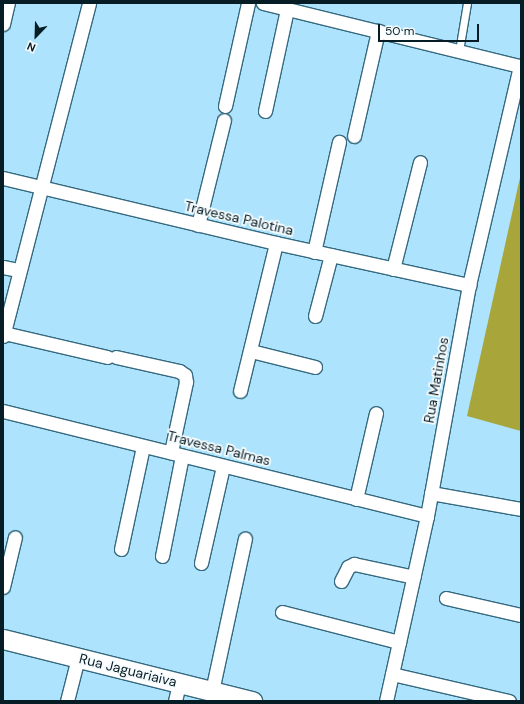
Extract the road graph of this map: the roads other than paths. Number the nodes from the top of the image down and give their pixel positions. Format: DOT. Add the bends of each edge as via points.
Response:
graph roads {
  1 [pos="8,3"];
  2 [pos="89,3"];
  3 [pos="248,3"];
  4 [pos="263,3"];
  5 [pos="467,3"];
  6 [pos="296,8"];
  7 [pos="3,24"];
  8 [pos="378,31"];
  9 [pos="459,51"];
  10 [pos="520,66"];
  11 [pos="225,106"];
  12 [pos="265,111"];
  13 [pos="224,120"];
  14 [pos="354,136"];
  15 [pos="339,142"];
  16 [pos="420,162"];
  17 [pos="3,178"];
  18 [pos="40,187"];
  19 [pos="198,225"];
  20 [pos="276,243"];
  21 [pos="314,252"];
  22 [pos="331,255"];
  23 [pos="3,267"];
  24 [pos="393,269"];
  25 [pos="19,270"];
  26 [pos="469,285"];
  27 [pos="316,316"];
  28 [pos="3,334"];
  29 [pos="251,351"];
  30 [pos="315,367"];
  31 [pos="240,391"];
  32 [pos="3,411"];
  33 [pos="376,413"];
  34 [pos="143,446"];
  35 [pos="177,454"];
  36 [pos="223,466"];
  37 [pos="431,493"];
  38 [pos="356,499"];
  39 [pos="521,509"];
  40 [pos="427,516"];
  41 [pos="15,537"];
  42 [pos="245,539"];
  43 [pos="121,549"];
  44 [pos="162,556"];
  45 [pos="201,563"];
  46 [pos="414,577"];
  47 [pos="340,580"];
  48 [pos="3,587"];
  49 [pos="446,598"];
  50 [pos="282,612"];
  51 [pos="521,616"];
  52 [pos="3,639"];
  53 [pos="399,642"];
  54 [pos="78,658"];
  55 [pos="392,674"];
  56 [pos="212,691"];
  57 [pos="177,692"];
  58 [pos="67,701"];
  59 [pos="252,701"];
  60 [pos="386,701"];
  61 [pos="509,701"];
  1 -- 7 [label="street"];
  2 -- 18 [label="street"];
  3 -- 11 [label="street"];
  4 -- 6 [label="street"];
  5 -- 9 [label="lane"];
  6 -- 8 [label="street"];
  6 -- 12 [label="street"];
  8 -- 9 [label="street"];
  8 -- 14 [label="street"];
  9 -- 10 [label="street"];
  10 -- 26 [label="street, Rua Matinhos"];
  13 -- 19 [label="street"];
  15 -- 21 [label="street"];
  16 -- 24 [label="street"];
  17 -- 18 [label="street, Travessa Palotina"];
  18 -- 19 [label="street, Travessa Palotina"];
  18 -- 25 [label="street"];
  19 -- 20 [label="street, Travessa Palotina"];
  20 -- 21 [label="street, Travessa Palotina"];
  20 -- 29 [label="street"];
  21 -- 22 [label="street, Travessa Palotina"];
  22 -- 24 [label="street, Travessa Palotina"];
  22 -- 27 [label="street"];
  23 -- 25 [label="street"];
  24 -- 26 [label="street, Travessa Palotina"];
  25 -- 28 [label="street"];
  26 -- 37 [label="street, Rua Matinhos"];
  28 -- 35 [label="street" via="179,371 185,375"];
  29 -- 30 [label="street"];
  29 -- 31 [label="street"];
  32 -- 34 [label="street, Travessa Palmas"];
  33 -- 38 [label="street"];
  34 -- 35 [label="street, Travessa Palmas"];
  34 -- 43 [label="street"];
  35 -- 36 [label="street, Travessa Palmas"];
  35 -- 44 [label="street"];
  36 -- 38 [label="street, Travessa Palmas"];
  36 -- 45 [label="street"];
  37 -- 39 [label="street"];
  37 -- 40 [label="street, Rua Matinhos"];
  38 -- 40 [label="street, Travessa Palmas"];
  40 -- 46 [label="street, Rua Matinhos"];
  41 -- 48 [label="street"];
  42 -- 56 [label="street"];
  46 -- 47 [label="street" via="354,564 348,566"];
  46 -- 53 [label="street, Rua Matinhos"];
  49 -- 51 [label="street"];
  50 -- 53 [label="street"];
  52 -- 54 [label="street, Rua Jaguariaiva"];
  53 -- 55 [label="street, Rua Matinhos"];
  54 -- 57 [label="street, Rua Jaguariaiva"];
  54 -- 58 [label="street"];
  55 -- 60 [label="street, Rua Matinhos"];
  55 -- 61 [label="street"];
  56 -- 57 [label="street, Rua Jaguariaiva"];
  56 -- 59 [label="street, Rua Jaguariaiva"];
}
